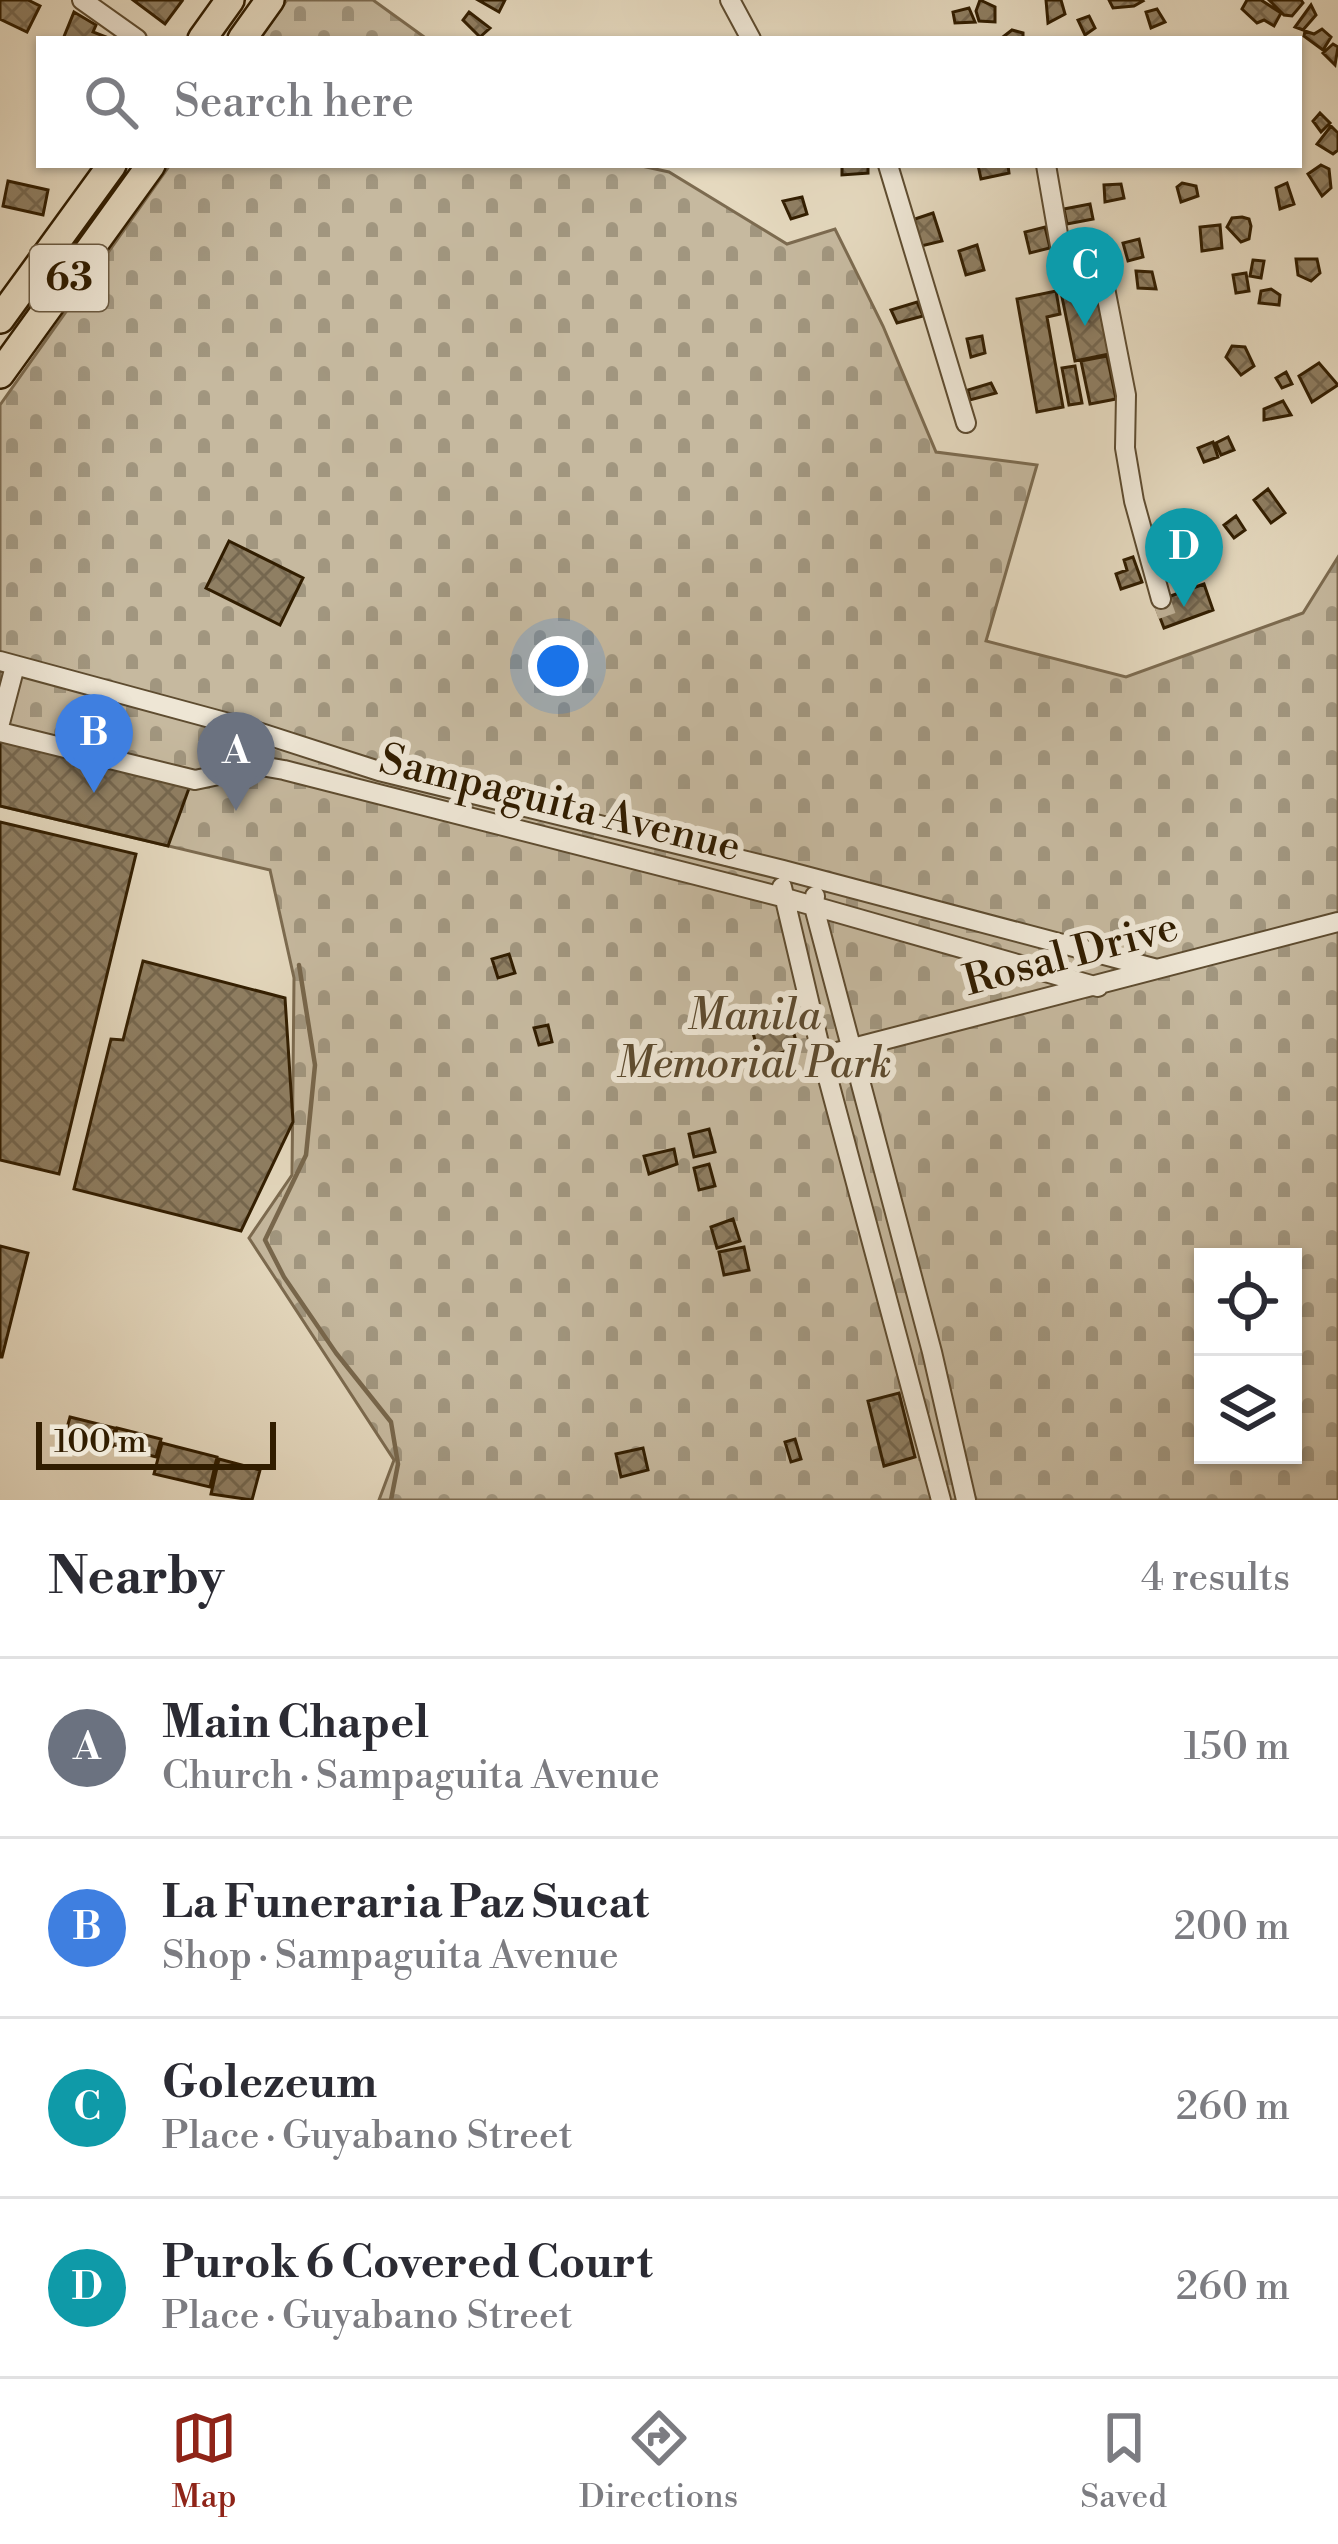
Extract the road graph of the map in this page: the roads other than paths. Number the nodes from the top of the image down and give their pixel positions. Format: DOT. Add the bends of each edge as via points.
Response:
graph roads {
  1 [pos="82,0"];
  2 [pos="230,0"];
  3 [pos="270,0"];
  4 [pos="730,0"];
  5 [pos="132,36"];
  6 [pos="204,36"];
  7 [pos="244,36"];
  8 [pos="749,36"];
  9 [pos="110,168"];
  10 [pos="149,168"];
  11 [pos="888,168"];
  12 [pos="1047,168"];
  13 [pos="0,319"];
  14 [pos="0,374"];
  15 [pos="966,423"];
  16 [pos="1161,599"];
  17 [pos="8,664"];
  18 [pos="0,727"];
  19 [pos="419,782"];
  20 [pos="413,804"];
  21 [pos="783,870"];
  22 [pos="817,880"];
  23 [pos="782,897"];
  24 [pos="814,907"];
  25 [pos="1338,922"];
  26 [pos="1156,969"];
  27 [pos="1098,988"];
  28 [pos="851,1050"];
  29 [pos="822,1056"];
  30 [pos="941,1500"];
  31 [pos="967,1500"];
  1 -- 5 [label="street"];
  2 -- 6 [label="main road"];
  3 -- 7 [label="main road"];
  4 -- 8 [label="street"];
  9 -- 13 [label="main road, 63"];
  10 -- 14 [label="main road, 63"];
  11 -- 15 [label="street"];
  12 -- 16 [label="street" via="1067,286 1098,281 1105,288 1126,394 1134,501"];
  17 -- 18 [label="street"];
  17 -- 19 [label="street, Sampaguita Avenue"];
  18 -- 20 [label="street, Sampaguita Avenue" via="195,780 261,766"];
  19 -- 20 [label="street"];
  19 -- 21 [label="street, Sampaguita Avenue"];
  20 -- 23 [label="street, Sampaguita Avenue"];
  21 -- 22 [label="street, Sampaguita Avenue"];
  21 -- 23 [label="street"];
  22 -- 24 [label="street"];
  22 -- 26 [label="street, Sampaguita Avenue"];
  23 -- 24 [label="street, Sampaguita Avenue"];
  23 -- 29 [label="street"];
  24 -- 27 [label="street, Sampaguita Avenue"];
  24 -- 28 [label="street"];
  25 -- 26 [label="street, Rosal Drive"];
  26 -- 27 [label="street, Rosal Drive"];
  27 -- 28 [label="street, Rosal Drive"];
  28 -- 29 [label="street, Rosal Drive"];
  28 -- 31 [label="street"];
  29 -- 30 [label="street"];
}
